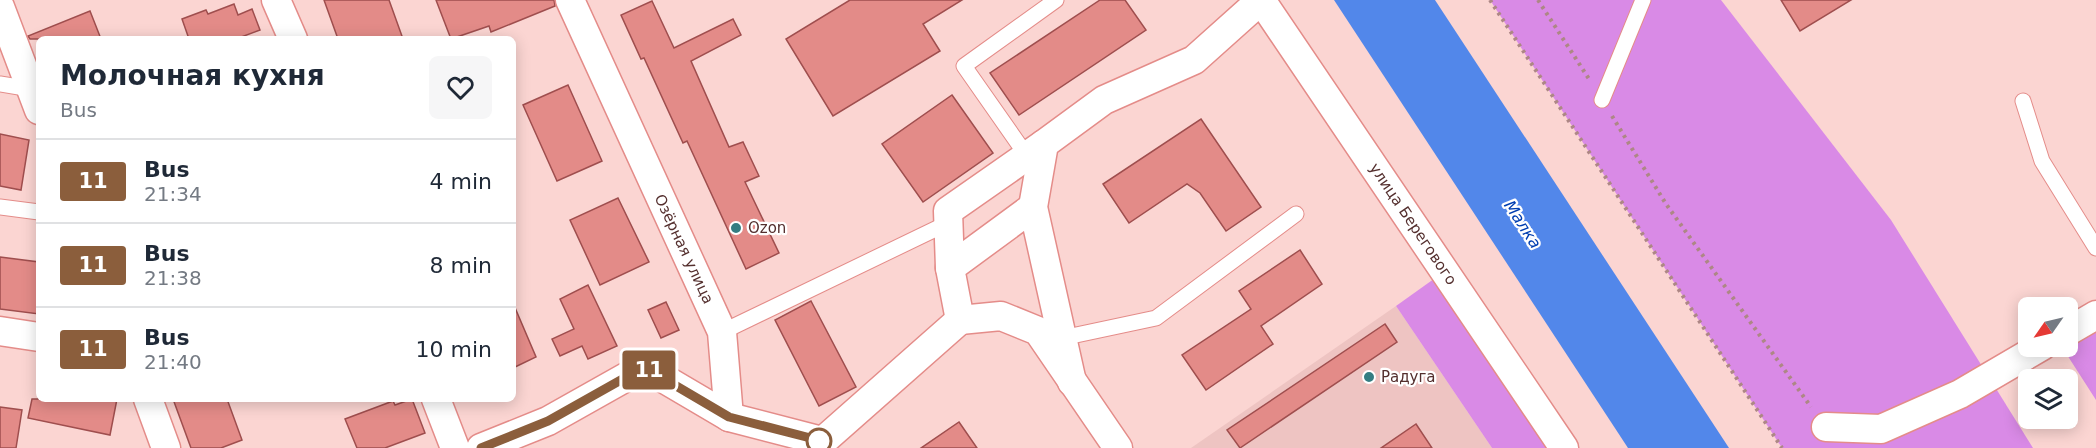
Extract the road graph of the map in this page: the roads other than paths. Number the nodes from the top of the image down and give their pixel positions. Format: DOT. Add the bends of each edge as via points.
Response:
graph roads {
  1 [pos="276,0"];
  2 [pos="570,0"];
  3 [pos="1056,0"];
  4 [pos="1261,0"];
  5 [pos="1643,0"];
  6 [pos="0,7"];
  7 [pos="292,36"];
  8 [pos="0,84"];
  9 [pos="35,100"];
  10 [pos="1602,100"];
  11 [pos="2023,101"];
  12 [pos="1035,150"];
  13 [pos="0,207"];
  14 [pos="1033,207"];
  15 [pos="36,212"];
  16 [pos="1296,214"];
  17 [pos="948,223"];
  18 [pos="2096,248"];
  19 [pos="950,268"];
  20 [pos="2096,315"];
  21 [pos="960,320"];
  22 [pos="2078,326"];
  23 [pos="0,331"];
  24 [pos="722,332"];
  25 [pos="1050,334"];
  26 [pos="36,337"];
  27 [pos="2023,357"];
  28 [pos="149,402"];
  29 [pos="437,402"];
  30 [pos="729,417"];
  31 [pos="1826,428"];
  32 [pos="819,445"];
  33 [pos="166,448"];
  34 [pos="455,448"];
  35 [pos="481,448"];
  36 [pos="1118,448"];
  37 [pos="1564,448"];
  1 -- 7 [label="street"];
  2 -- 24 [label="street, Озёрная улица"];
  3 -- 12 [label="lane" via="964,66"];
  4 -- 12 [label="street" via="1194,60 1104,100"];
  4 -- 37 [label="street, улица Берегового"];
  5 -- 10 [label="lane"];
  6 -- 9 [label="street"];
  8 -- 9 [label="lane"];
  11 -- 18 [label="lane" via="2042,161"];
  12 -- 14 [label="street"];
  12 -- 17 [label="street" via="948,212"];
  13 -- 15 [label="lane"];
  14 -- 19 [label="street"];
  14 -- 25 [label="street"];
  16 -- 25 [label="lane" via="1156,318"];
  17 -- 19 [label="street"];
  17 -- 24 [label="lane"];
  19 -- 21 [label="street"];
  20 -- 22 [label="street"];
  21 -- 25 [label="street" via="1001,316"];
  21 -- 32 [label="street"];
  23 -- 26 [label="street"];
  24 -- 30 [label="street, Озёрная улица"];
  25 -- 36 [label="street" via="1072,382"];
  27 -- 31 [label="street" via="1960,394 1881,429"];
  28 -- 33 [label="street"];
  29 -- 34 [label="street"];
  30 -- 32 [label="street"];
  30 -- 35 [label="street" via="644,367 548,421"];
}
